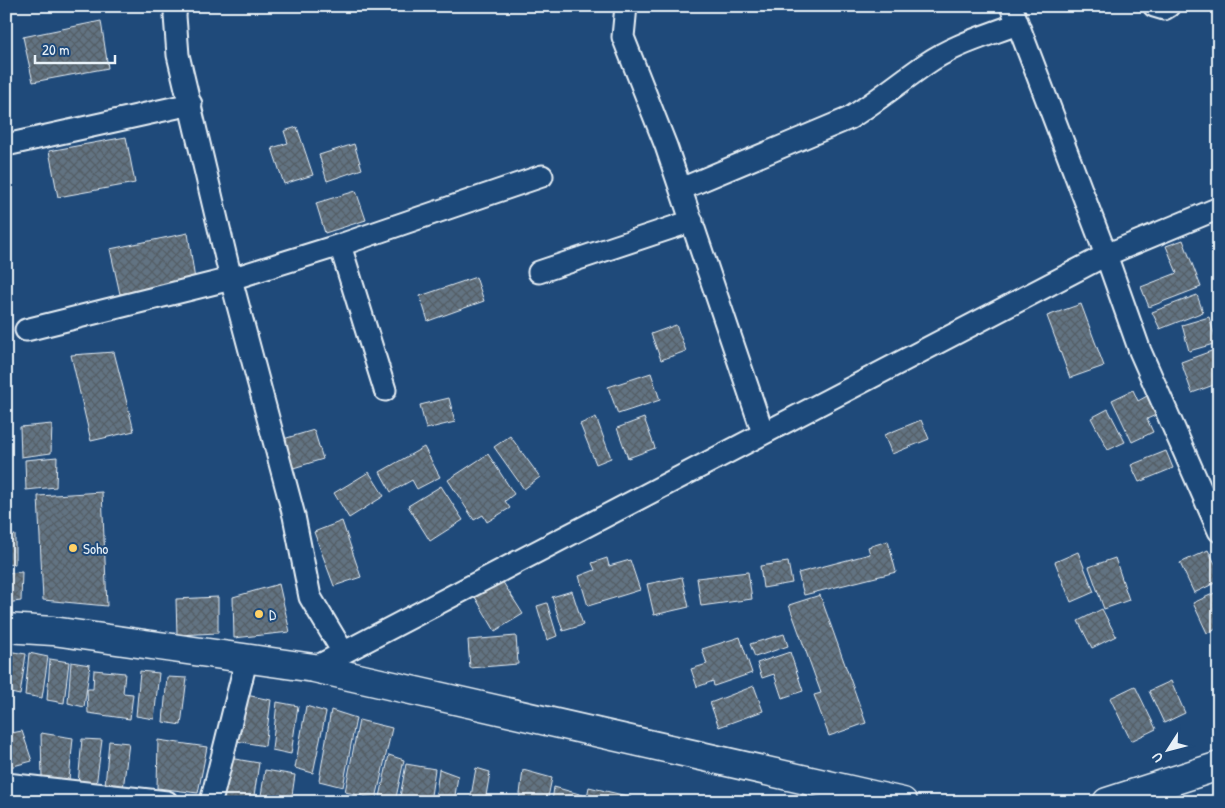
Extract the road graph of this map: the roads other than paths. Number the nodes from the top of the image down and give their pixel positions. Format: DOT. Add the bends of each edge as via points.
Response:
graph roads {
  1 [pos="176,6"];
  2 [pos="626,6"];
  3 [pos="1154,6"];
  4 [pos="1169,6"];
  5 [pos="1014,15"];
  6 [pos="191,104"];
  7 [pos="6,144"];
  8 [pos="542,176"];
  9 [pos="681,189"];
  10 [pos="1219,208"];
  11 [pos="692,221"];
  12 [pos="340,245"];
  13 [pos="1106,255"];
  14 [pos="539,272"];
  15 [pos="231,280"];
  16 [pos="26,330"];
  17 [pos="385,390"];
  18 [pos="763,433"];
  19 [pos="1219,531"];
  20 [pos="6,628"];
  21 [pos="343,652"];
  22 [pos="247,657"];
  23 [pos="314,668"];
  24 [pos="1219,766"];
  25 [pos="6,784"];
  26 [pos="898,801"];
  27 [pos="167,802"];
  28 [pos="211,802"];
  29 [pos="1106,802"];
  1 -- 6 [label="street" via="178,55"];
  2 -- 9 [label="street" via="623,37"];
  3 -- 4 [label="street" via="1164,9"];
  5 -- 9 [label="street" via="926,64 850,118"];
  5 -- 13 [label="street"];
  6 -- 7 [label="street"];
  6 -- 15 [label="street"];
  8 -- 12 [label="street"];
  9 -- 11 [label="street"];
  10 -- 13 [label="street"];
  11 -- 14 [label="street"];
  11 -- 18 [label="street"];
  12 -- 15 [label="street"];
  12 -- 17 [label="street"];
  13 -- 18 [label="street"];
  13 -- 19 [label="street" via="1140,351"];
  15 -- 16 [label="street"];
  15 -- 21 [label="street" via="294,516 310,597"];
  18 -- 21 [label="street"];
  20 -- 22 [label="street" via="54,631"];
  21 -- 23 [label="street"];
  22 -- 23 [label="street"];
  22 -- 28 [label="street"];
  23 -- 26 [label="street"];
  24 -- 29 [label="street"];
  25 -- 27 [label="street"];
}
